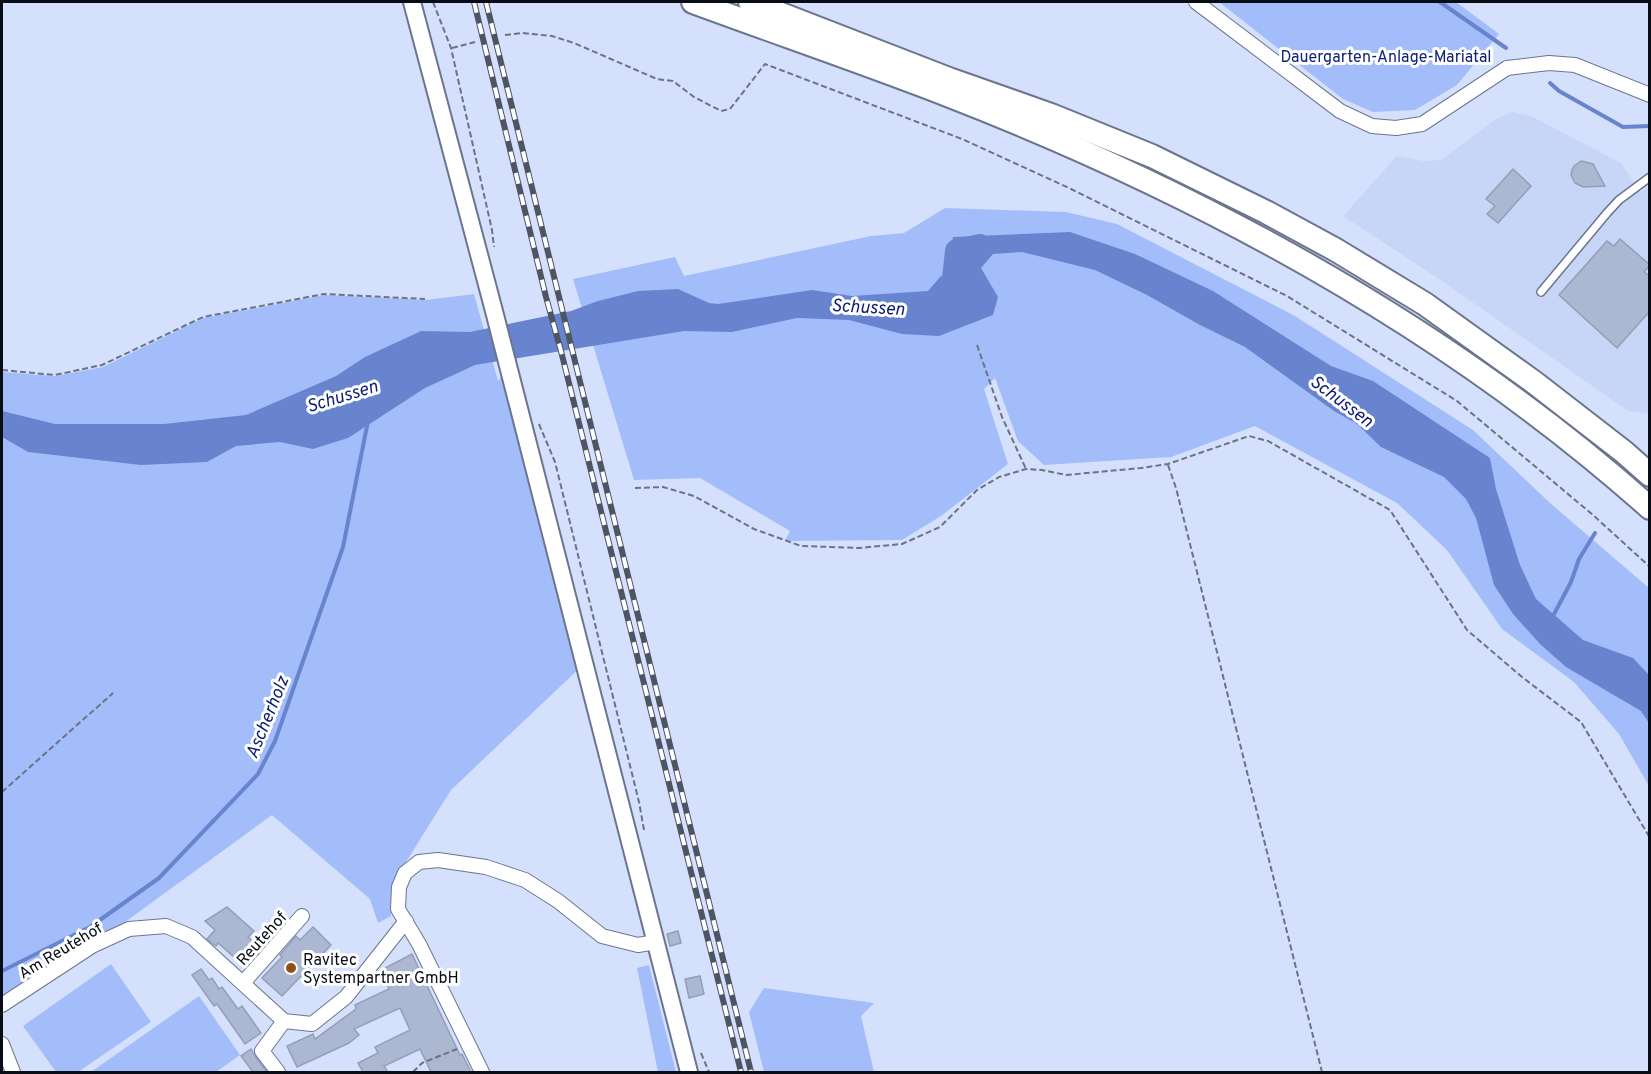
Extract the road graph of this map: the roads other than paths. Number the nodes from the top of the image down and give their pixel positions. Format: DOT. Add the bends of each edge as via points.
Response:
graph roads {
  1 [pos="411,2"];
  2 [pos="693,2"];
  3 [pos="750,2"];
  4 [pos="1196,2"];
  5 [pos="1650,95"];
  6 [pos="1650,177"];
  7 [pos="1542,292"];
  8 [pos="1650,475"];
  9 [pos="1650,508"];
  10 [pos="303,916"];
  11 [pos="406,921"];
  12 [pos="656,942"];
  13 [pos="243,983"];
  14 [pos="2,1005"];
  15 [pos="284,1021"];
  16 [pos="2,1044"];
  17 [pos="13,1072"];
  18 [pos="278,1072"];
  19 [pos="482,1072"];
  20 [pos="689,1072"];
  1 -- 12 [label="street"];
  2 -- 9 [label="highway" via="956,98 1239,226 1412,327 1514,398"];
  3 -- 8 [label="highway" via="1052,115 1152,156 1266,212 1425,304 1535,383"];
  4 -- 5 [label="street" via="1340,111 1372,126 1422,124 1507,68 1549,63 1575,66"];
  6 -- 7 [label="lane" via="1619,200"];
  10 -- 13 [label="street, Reutehof"];
  11 -- 12 [label="street" via="398,909 399,887 405,873 420,862 438,860 486,867 525,880 602,936 638,945"];
  11 -- 15 [label="street" via="346,997 312,1024"];
  11 -- 19 [label="street"];
  12 -- 20 [label="street"];
  13 -- 14 [label="street, Am Reutehof" via="192,937 165,926 129,929 92,946"];
  13 -- 15 [label="street, Am Reutehof"];
  15 -- 18 [label="street" via="262,1051"];
  16 -- 17 [label="street"];
}
